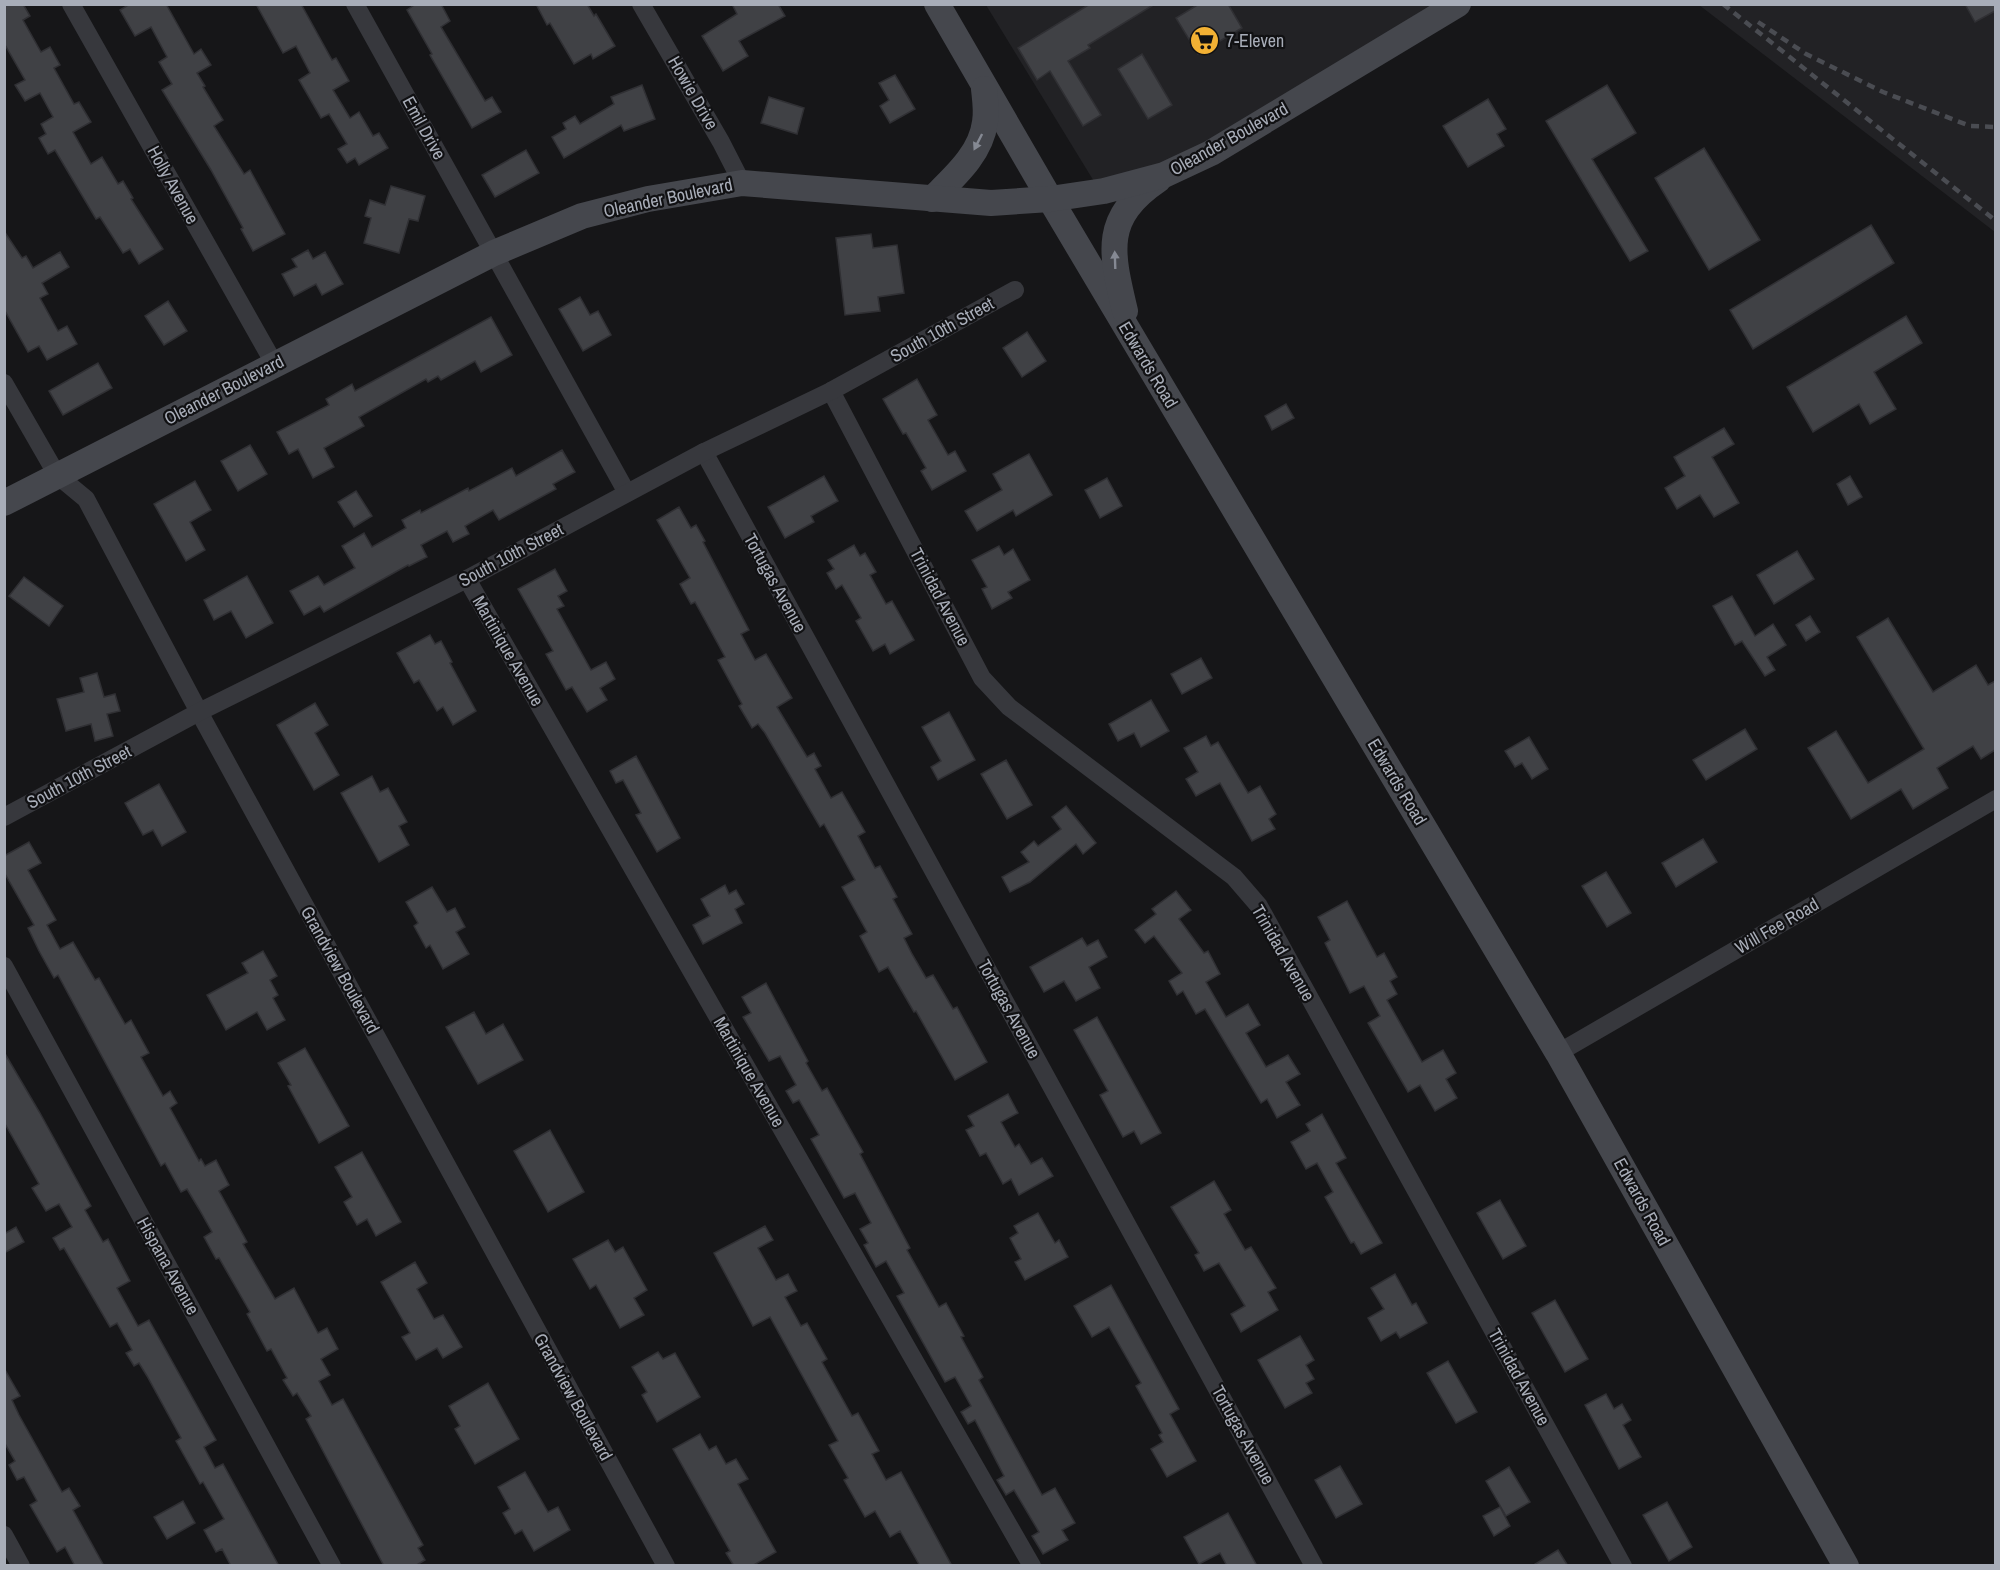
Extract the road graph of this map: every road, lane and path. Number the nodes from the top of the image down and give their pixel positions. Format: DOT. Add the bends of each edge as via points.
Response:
graph roads {
  1 [pos="71,4"];
  2 [pos="355,4"];
  3 [pos="938,4"];
  4 [pos="1458,4"];
  5 [pos="643,5"];
  6 [pos="984,85"];
  7 [pos="1164,175"];
  8 [pos="742,183"];
  9 [pos="932,199"];
  10 [pos="1050,199"];
  11 [pos="494,252"];
  12 [pos="1015,290"];
  13 [pos="1132,337"];
  14 [pos="275,364"];
  15 [pos="4,383"];
  16 [pos="831,391"];
  17 [pos="704,452"];
  18 [pos="57,475"];
  19 [pos="627,493"];
  20 [pos="4,504"];
  21 [pos="467,579"];
  22 [pos="199,712"];
  23 [pos="1995,799"];
  24 [pos="4,817"];
  25 [pos="4,966"];
  26 [pos="1558,1053"];
  27 [pos="4,1535"];
  28 [pos="21,1566"];
  29 [pos="332,1566"];
  30 [pos="666,1566"];
  31 [pos="1032,1566"];
  32 [pos="1314,1566"];
  33 [pos="1623,1566"];
  34 [pos="1846,1566"];
  1 -- 14 [label="street, Holly Avenue"];
  2 -- 11 [label="street, Emil Drive"];
  3 -- 6 [label="main road, Edwards Road"];
  4 -- 7 [label="main road, Oleander Boulevard" via="1211,153"];
  5 -- 8 [label="street, Howie Drive"];
  6 -- 9 [label="main road, one-way" via="983,135 956,175"];
  6 -- 10 [label="main road, Edwards Road"];
  7 -- 10 [label="main road, Oleander Boulevard" via="1104,191"];
  13 -- 7 [label="main road, one-way" via="1114,265 1115,231 1126,208"];
  8 -- 9 [label="main road, Oleander Boulevard"];
  8 -- 11 [label="main road, Oleander Boulevard" via="648,199 582,216"];
  9 -- 10 [label="main road, Oleander Boulevard" via="991,203"];
  10 -- 13 [label="main road, Edwards Road"];
  11 -- 14 [label="main road, Oleander Boulevard"];
  11 -- 19 [label="street"];
  12 -- 16 [label="street, South 10th Street"];
  13 -- 26 [label="main road, Edwards Road"];
  14 -- 18 [label="main road, Oleander Boulevard"];
  15 -- 18 [label="street, Grandview Boulevard"];
  16 -- 17 [label="street, South 10th Street"];
  16 -- 33 [label="street, Trinidad Avenue" via="982,678 1009,707 1234,877 1259,906"];
  17 -- 19 [label="street, South 10th Street"];
  17 -- 32 [label="street, Tortugas Avenue"];
  18 -- 20 [label="main road, Oleander Boulevard"];
  18 -- 22 [label="street, Grandview Boulevard" via="86,500"];
  19 -- 21 [label="street, South 10th Street"];
  21 -- 22 [label="street, South 10th Street"];
  21 -- 31 [label="street, Martinique Avenue"];
  22 -- 24 [label="street, South 10th Street"];
  22 -- 30 [label="street, Grandview Boulevard"];
  23 -- 26 [label="street, Will Fee Road"];
  25 -- 29 [label="street, Hispana Avenue"];
  26 -- 34 [label="main road, Edwards Road"];
  27 -- 28 [label="street"];
}
